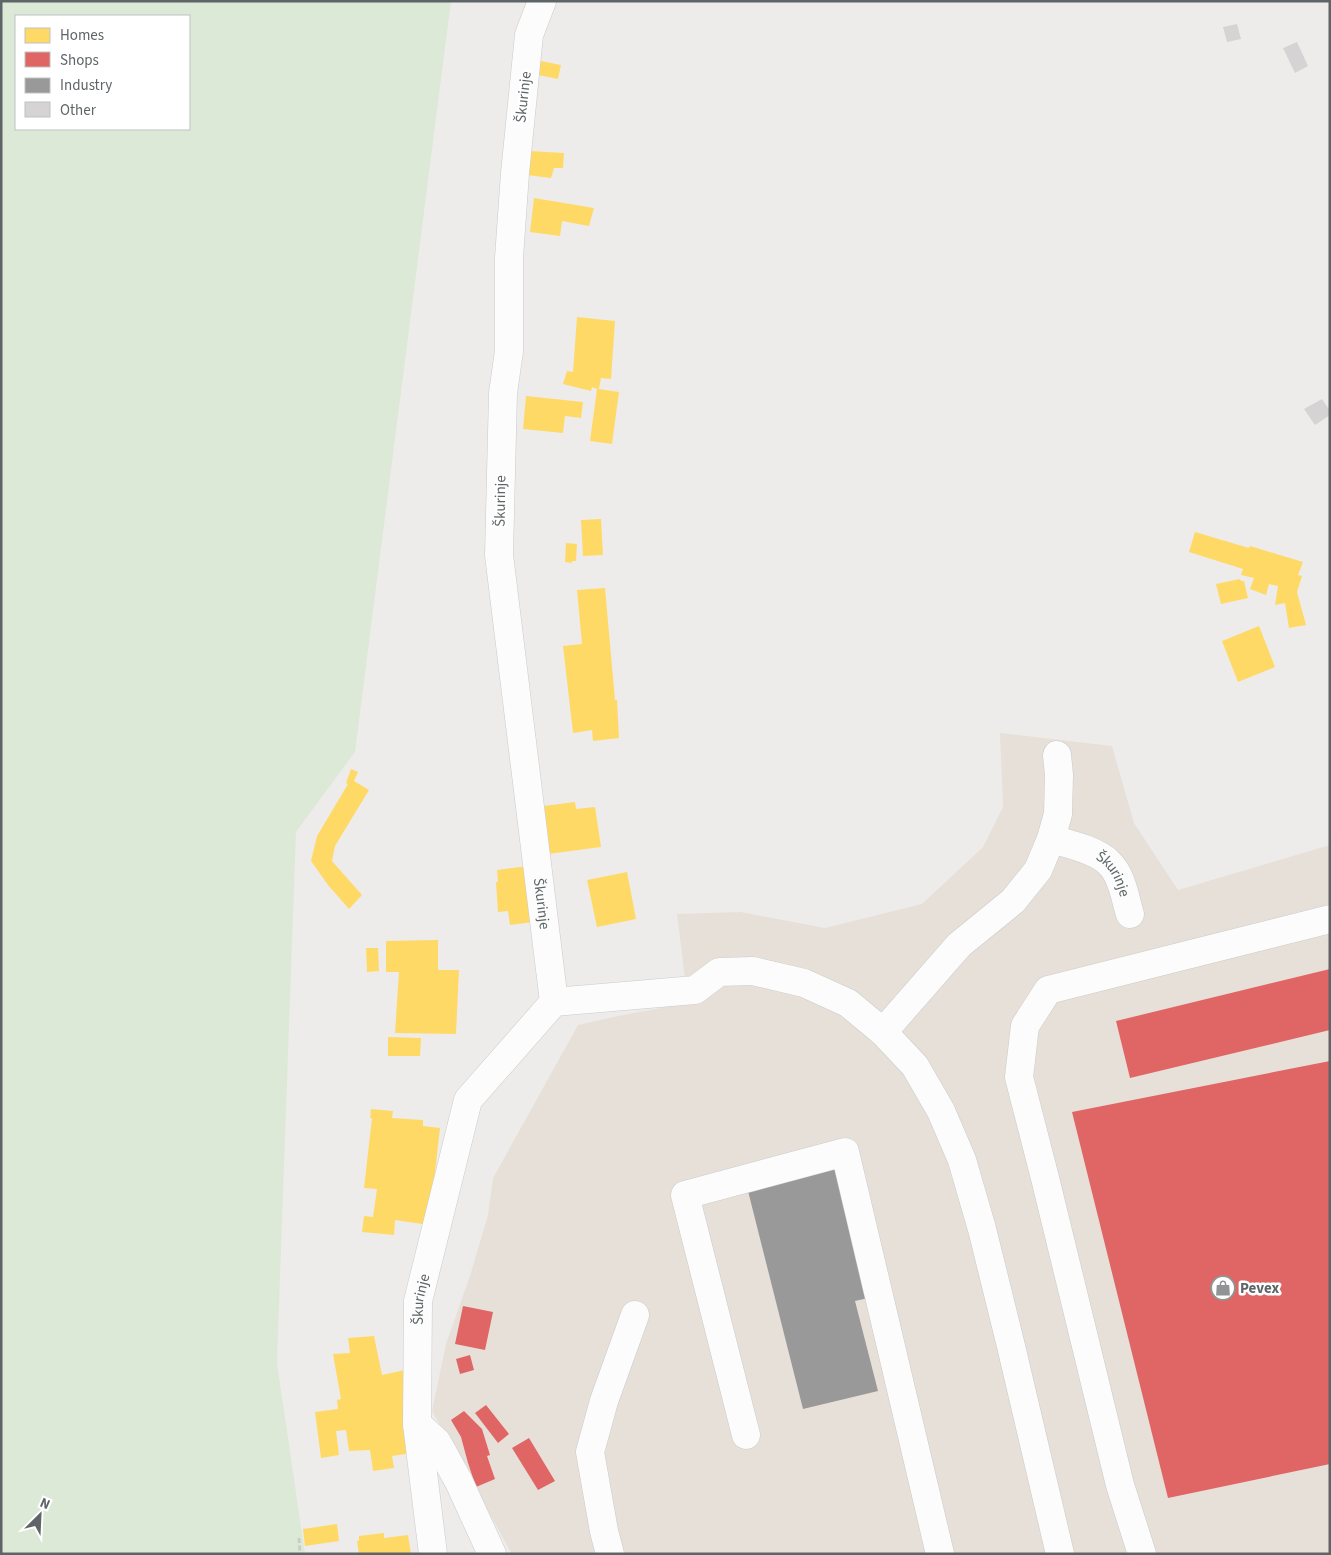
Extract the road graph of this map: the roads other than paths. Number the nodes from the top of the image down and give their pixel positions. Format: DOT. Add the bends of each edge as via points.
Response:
graph roads {
  1 [pos="542,1"];
  2 [pos="1057,755"];
  3 [pos="1051,839"];
  4 [pos="1130,914"];
  5 [pos="1330,919"];
  6 [pos="554,1002"];
  7 [pos="883,1032"];
  8 [pos="635,1315"];
  9 [pos="417,1424"];
  10 [pos="746,1435"];
  11 [pos="433,1554"];
  12 [pos="492,1554"];
  13 [pos="610,1554"];
  14 [pos="940,1554"];
  15 [pos="1060,1554"];
  16 [pos="1142,1554"];
  1 -- 6 [label="street, Škurinje" via="529,35 515,172 509,258 509,351 503,393 499,555"];
  2 -- 3 [label="street" via="1058,814"];
  3 -- 4 [label="street, Škurinje" via="1094,853 1109,863 1119,878"];
  3 -- 7 [label="street" via="1038,870 1013,901 959,945"];
  5 -- 16 [label="street" via="1048,990 1025,1026 1019,1077 1120,1484"];
  6 -- 7 [label="street" via="694,990 718,972 753,971 804,983 848,1003"];
  6 -- 9 [label="street, Škurinje" via="468,1100 418,1301"];
  7 -- 15 [label="street" via="915,1066 941,1111 962,1160 982,1229"];
  8 -- 13 [label="street" via="604,1401 590,1452"];
  9 -- 11 [label="street, Škurinje"];
  9 -- 12 [label="street" via="437,1442"];
  10 -- 14 [label="street" via="685,1195 845,1152"];
}
